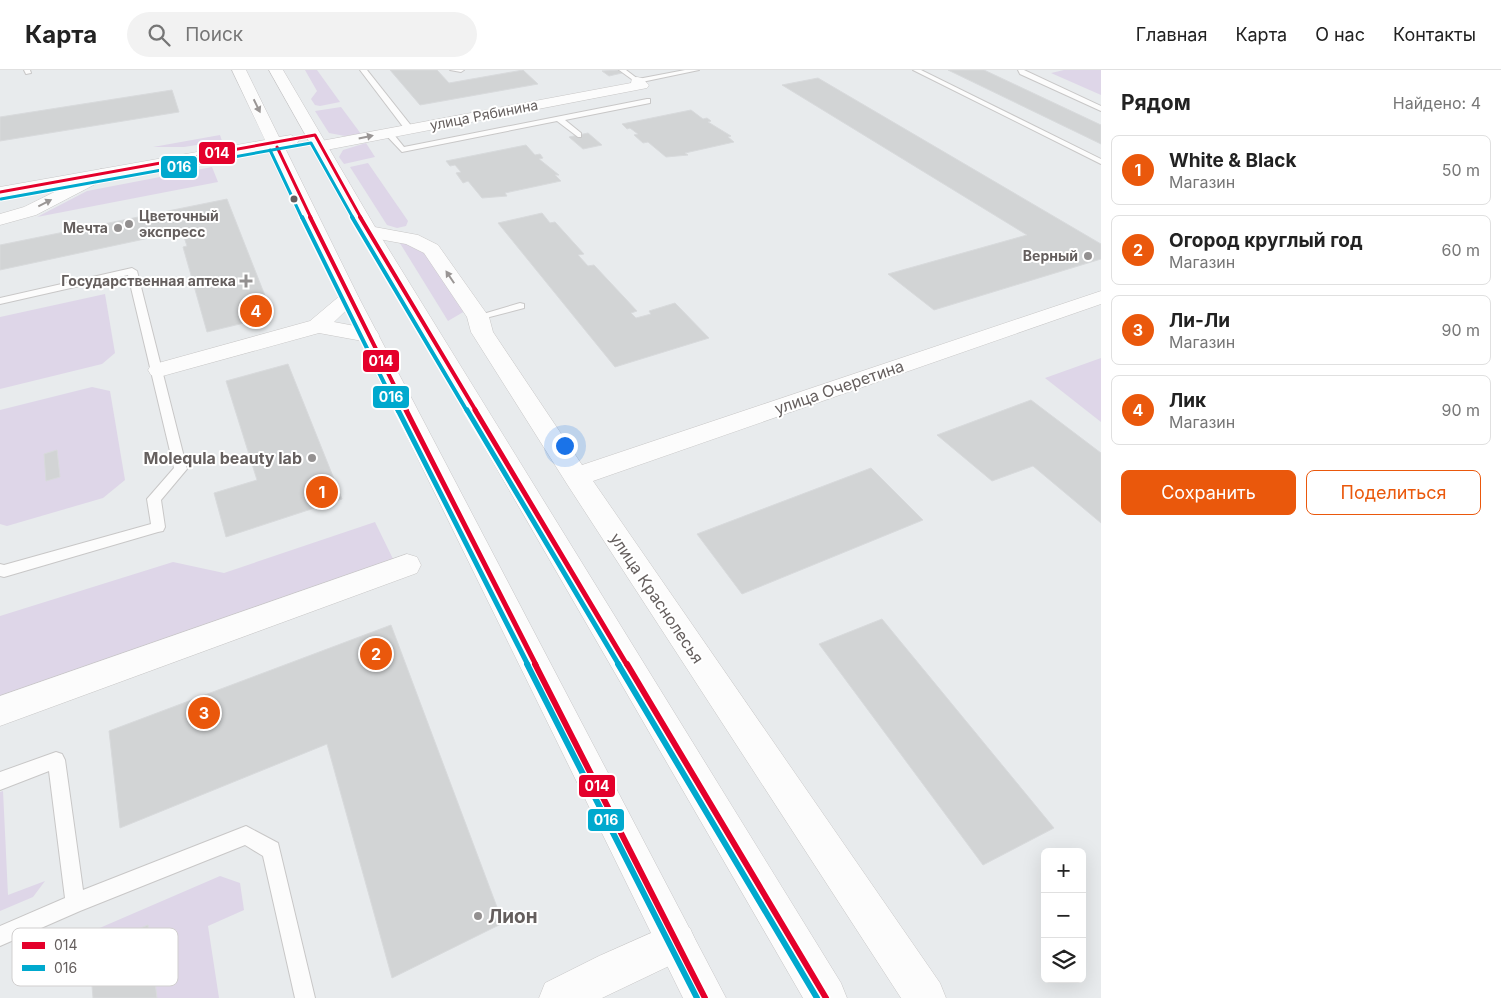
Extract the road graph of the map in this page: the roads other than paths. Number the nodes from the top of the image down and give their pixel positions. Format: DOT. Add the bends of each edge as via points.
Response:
graph roads {
  1 [pos="239,70"];
  2 [pos="276,70"];
  3 [pos="363,70"];
  4 [pos="453,70"];
  5 [pos="461,70"];
  6 [pos="622,70"];
  7 [pos="696,70"];
  8 [pos="916,70"];
  9 [pos="1021,70"];
  10 [pos="638,82"];
  11 [pos="647,101"];
  12 [pos="1101,109"];
  13 [pos="559,119"];
  14 [pos="410,130"];
  15 [pos="388,133"];
  16 [pos="578,135"];
  17 [pos="318,141"];
  18 [pos="274,143"];
  19 [pos="1101,162"];
  20 [pos="101,174"];
  21 [pos="0,192"];
  22 [pos="0,220"];
  23 [pos="369,232"];
  24 [pos="1101,297"];
  25 [pos="349,298"];
  26 [pos="0,301"];
  27 [pos="520,306"];
  28 [pos="478,317"];
  29 [pos="318,326"];
  30 [pos="368,335"];
  31 [pos="158,370"];
  32 [pos="576,477"];
  33 [pos="408,565"];
  34 [pos="0,570"];
  35 [pos="0,711"];
  36 [pos="0,781"];
  37 [pos="75,903"];
  38 [pos="18,928"];
  39 [pos="12,931"];
  40 [pos="0,936"];
  41 [pos="676,942"];
  42 [pos="305,998"];
  43 [pos="560,998"];
  44 [pos="705,998"];
  45 [pos="826,998"];
  46 [pos="925,998"];
  1 -- 18 [label="street, one-way"];
  2 -- 17 [label="street"];
  3 -- 14 [label="lane"];
  4 -- 5 [label="lane"];
  6 -- 10 [label="lane"];
  7 -- 10 [label="lane"];
  8 -- 19 [label="lane"];
  9 -- 12 [label="lane"];
  10 -- 14 [label="street, улица Рябинина" via="642,85"];
  11 -- 13 [label="lane"];
  13 -- 15 [label="lane" via="402,150"];
  13 -- 16 [label="lane"];
  14 -- 15 [label="street, улица Рябинина"];
  17 -- 15 [label="street, улица Рябинина, one-way"];
  17 -- 18 [label="street, улица Рябинина"];
  17 -- 23 [label="street"];
  18 -- 20 [label="street, улица Рябинина"];
  18 -- 25 [label="street"];
  20 -- 21 [label="street, улица Рябинина"];
  22 -- 20 [label="street, улица Рябинина, one-way" via="30,211"];
  28 -- 23 [label="street, улица Краснолесья, one-way" via="431,249 411,239"];
  23 -- 45 [label="street"];
  24 -- 32 [label="street, улица Очеретина"];
  25 -- 29 [label="street"];
  25 -- 30 [label="street"];
  26 -- 31 [label="lane" via="132,271"];
  27 -- 28 [label="lane"];
  28 -- 32 [label="street, улица Краснолесья" via="482,332"];
  29 -- 30 [label="street"];
  29 -- 31 [label="street"];
  30 -- 41 [label="street"];
  31 -- 34 [label="lane" via="181,469 154,499 158,527"];
  32 -- 46 [label="street, улица Краснолесья"];
  33 -- 35 [label="street"];
  36 -- 37 [label="lane" via="56,760"];
  37 -- 38 [label="lane"];
  37 -- 42 [label="lane" via="246,835 271,850"];
  39 -- 40 [label="lane"];
  41 -- 43 [label="street"];
  41 -- 44 [label="street"];
}
